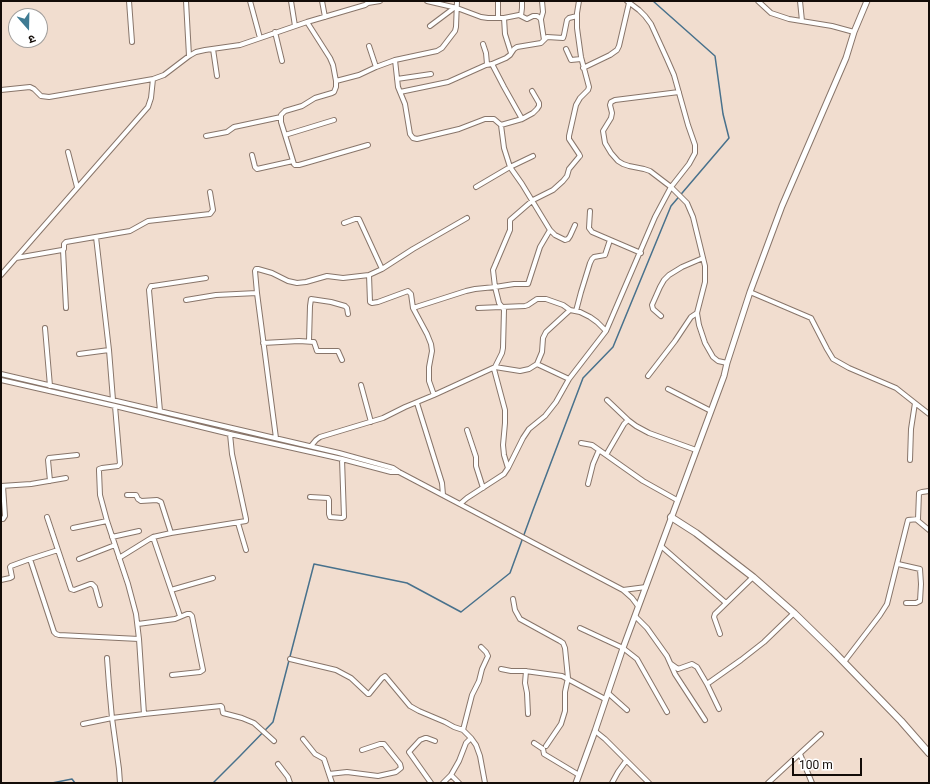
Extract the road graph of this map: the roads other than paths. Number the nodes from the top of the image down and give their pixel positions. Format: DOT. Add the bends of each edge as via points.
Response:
graph roads {
  1 [pos="128,1"];
  2 [pos="186,1"];
  3 [pos="250,1"];
  4 [pos="291,1"];
  5 [pos="322,1"];
  6 [pos="380,1"];
  7 [pos="427,1"];
  8 [pos="457,1"];
  9 [pos="498,1"];
  10 [pos="522,1"];
  11 [pos="542,1"];
  12 [pos="579,1"];
  13 [pos="758,1"];
  14 [pos="800,1"];
  15 [pos="867,1"];
  16 [pos="368,2"];
  17 [pos="628,2"];
  18 [pos="763,3"];
  19 [pos="456,8"];
  20 [pos="325,16"];
  21 [pos="521,16"];
  22 [pos="577,16"];
  23 [pos="498,18"];
  24 [pos="504,18"];
  25 [pos="541,19"];
  26 [pos="802,21"];
  27 [pos="307,22"];
  28 [pos="295,26"];
  29 [pos="430,26"];
  30 [pos="275,32"];
  31 [pos="854,32"];
  32 [pos="260,38"];
  33 [pos="544,40"];
  34 [pos="132,42"];
  35 [pos="484,44"];
  36 [pos="369,46"];
  37 [pos="213,49"];
  38 [pos="566,49"];
  39 [pos="511,53"];
  40 [pos="189,56"];
  41 [pos="581,59"];
  42 [pos="395,60"];
  43 [pos="282,61"];
  44 [pos="489,64"];
  45 [pos="376,67"];
  46 [pos="583,68"];
  47 [pos="431,74"];
  48 [pos="217,76"];
  49 [pos="153,79"];
  50 [pos="397,79"];
  51 [pos="336,82"];
  52 [pos="1,90"];
  53 [pos="532,91"];
  54 [pos="400,92"];
  55 [pos="679,92"];
  56 [pos="281,117"];
  57 [pos="522,119"];
  58 [pos="334,120"];
  59 [pos="501,125"];
  60 [pos="285,135"];
  61 [pos="206,136"];
  62 [pos="368,146"];
  63 [pos="68,152"];
  64 [pos="252,155"];
  65 [pos="533,156"];
  66 [pos="293,161"];
  67 [pos="510,167"];
  68 [pos="77,187"];
  69 [pos="476,187"];
  70 [pos="672,188"];
  71 [pos="210,192"];
  72 [pos="533,200"];
  73 [pos="590,211"];
  74 [pos="467,218"];
  75 [pos="344,223"];
  76 [pos="575,225"];
  77 [pos="550,230"];
  78 [pos="96,238"];
  79 [pos="610,240"];
  80 [pos="63,250"];
  81 [pos="641,253"];
  82 [pos="16,258"];
  83 [pos="703,258"];
  84 [pos="382,269"];
  85 [pos="1,275"];
  86 [pos="369,276"];
  87 [pos="206,278"];
  88 [pos="495,287"];
  89 [pos="750,292"];
  90 [pos="257,293"];
  91 [pos="186,300"];
  92 [pos="502,307"];
  93 [pos="66,308"];
  94 [pos="413,308"];
  95 [pos="478,308"];
  96 [pos="570,310"];
  97 [pos="576,311"];
  98 [pos="348,314"];
  99 [pos="697,314"];
  100 [pos="661,316"];
  101 [pos="45,328"];
  102 [pos="606,331"];
  103 [pos="309,341"];
  104 [pos="263,343"];
  105 [pos="109,350"];
  106 [pos="79,354"];
  107 [pos="342,360"];
  108 [pos="727,363"];
  109 [pos="538,364"];
  110 [pos="495,367"];
  111 [pos="1,374"];
  112 [pos="648,376"];
  113 [pos="569,379"];
  114 [pos="1,380"];
  115 [pos="361,385"];
  116 [pos="50,386"];
  117 [pos="668,389"];
  118 [pos="434,395"];
  119 [pos="113,400"];
  120 [pos="607,400"];
  121 [pos="417,403"];
  122 [pos="915,403"];
  123 [pos="115,406"];
  124 [pos="160,411"];
  125 [pos="711,411"];
  126 [pos="929,414"];
  127 [pos="628,420"];
  128 [pos="371,422"];
  129 [pos="467,430"];
  130 [pos="230,434"];
  131 [pos="276,438"];
  132 [pos="581,444"];
  133 [pos="312,446"];
  134 [pos="599,450"];
  135 [pos="696,450"];
  136 [pos="77,454"];
  137 [pos="606,455"];
  138 [pos="342,459"];
  139 [pos="910,460"];
  140 [pos="508,468"];
  141 [pos="399,472"];
  142 [pos="66,478"];
  143 [pos="50,481"];
  144 [pos="588,484"];
  145 [pos="2,486"];
  146 [pos="483,488"];
  147 [pos="929,491"];
  148 [pos="128,495"];
  149 [pos="443,495"];
  150 [pos="310,497"];
  151 [pos="678,500"];
  152 [pos="460,504"];
  153 [pos="47,517"];
  154 [pos="671,517"];
  155 [pos="1,519"];
  156 [pos="917,520"];
  157 [pos="107,521"];
  158 [pos="238,523"];
  159 [pos="73,528"];
  160 [pos="929,530"];
  161 [pos="139,531"];
  162 [pos="171,533"];
  163 [pos="112,537"];
  164 [pos="153,537"];
  165 [pos="115,546"];
  166 [pos="661,546"];
  167 [pos="58,550"];
  168 [pos="246,550"];
  169 [pos="120,558"];
  170 [pos="30,559"];
  171 [pos="79,559"];
  172 [pos="898,564"];
  173 [pos="753,577"];
  174 [pos="213,578"];
  175 [pos="1,580"];
  176 [pos="646,587"];
  177 [pos="171,590"];
  178 [pos="623,590"];
  179 [pos="512,599"];
  180 [pos="726,603"];
  181 [pos="906,603"];
  182 [pos="100,605"];
  183 [pos="638,606"];
  184 [pos="794,613"];
  185 [pos="180,616"];
  186 [pos="635,616"];
  187 [pos="138,624"];
  188 [pos="580,628"];
  189 [pos="720,634"];
  190 [pos="139,639"];
  191 [pos="481,647"];
  192 [pos="623,648"];
  193 [pos="107,658"];
  194 [pos="290,659"];
  195 [pos="844,662"];
  196 [pos="671,664"];
  197 [pos="501,669"];
  198 [pos="526,671"];
  199 [pos="172,675"];
  200 [pos="568,678"];
  201 [pos="706,684"];
  202 [pos="608,693"];
  203 [pos="605,699"];
  204 [pos="719,709"];
  205 [pos="627,710"];
  206 [pos="667,712"];
  207 [pos="144,714"];
  208 [pos="528,714"];
  209 [pos="112,718"];
  210 [pos="705,720"];
  211 [pos="83,724"];
  212 [pos="463,730"];
  213 [pos="595,731"];
  214 [pos="821,734"];
  215 [pos="471,738"];
  216 [pos="303,739"];
  217 [pos="274,741"];
  218 [pos="435,741"];
  219 [pos="534,743"];
  220 [pos="546,746"];
  221 [pos="362,750"];
  222 [pos="929,753"];
  223 [pos="800,754"];
  224 [pos="626,761"];
  225 [pos="278,764"];
  226 [pos="329,774"];
  227 [pos="451,775"];
  228 [pos="579,775"];
  229 [pos="120,783"];
  230 [pos="290,783"];
  231 [pos="332,783"];
  232 [pos="431,783"];
  233 [pos="442,783"];
  234 [pos="459,783"];
  235 [pos="485,783"];
  236 [pos="576,783"];
  237 [pos="612,783"];
  238 [pos="649,783"];
  239 [pos="768,783"];
  240 [pos="812,783"];
  1 -- 34 [label="street"];
  2 -- 40 [label="street"];
  3 -- 32 [label="street"];
  4 -- 28 [label="street"];
  5 -- 20 [label="street"];
  6 -- 16 [label="street"];
  7 -- 19 [label="street"];
  8 -- 19 [label="street"];
  9 -- 23 [label="street"];
  10 -- 21 [label="street"];
  11 -- 25 [label="street"];
  12 -- 22 [label="street"];
  13 -- 18 [label="street"];
  14 -- 26 [label="street"];
  15 -- 31 [label="street"];
  16 -- 20 [label="street"];
  17 -- 46 [label="street" via="617,50"];
  17 -- 55 [label="street" via="651,24"];
  18 -- 26 [label="street" via="771,13"];
  19 -- 23 [label="street" via="484,18"];
  19 -- 29 [label="street"];
  19 -- 42 [label="street" via="455,31 442,48"];
  20 -- 27 [label="street"];
  21 -- 24 [label="street"];
  21 -- 25 [label="street" via="529,19 537,16"];
  22 -- 33 [label="street" via="566,20 563,38 547,37"];
  22 -- 41 [label="street"];
  23 -- 24 [label="street"];
  24 -- 39 [label="street" via="505,34"];
  25 -- 33 [label="street"];
  26 -- 31 [label="street"];
  27 -- 28 [label="street"];
  27 -- 51 [label="street" via="330,58"];
  28 -- 30 [label="street"];
  30 -- 32 [label="street"];
  30 -- 43 [label="street"];
  31 -- 89 [label="street" via="846,58 782,206"];
  32 -- 37 [label="street" via="240,45"];
  33 -- 39 [label="street" via="541,43 517,47"];
  35 -- 44 [label="street"];
  36 -- 45 [label="street"];
  37 -- 40 [label="street"];
  37 -- 48 [label="street"];
  38 -- 41 [label="street" via="571,60"];
  39 -- 44 [label="street" via="506,58"];
  40 -- 49 [label="street" via="164,75"];
  41 -- 46 [label="street"];
  42 -- 45 [label="street"];
  42 -- 50 [label="street"];
  44 -- 54 [label="street" via="448,82"];
  44 -- 57 [label="street"];
  45 -- 51 [label="street"];
  46 -- 72 [label="street" via="589,87 576,105 569,136 580,157 569,168 563,182"];
  47 -- 50 [label="street"];
  49 -- 52 [label="street" via="49,97 41,96 34,89 27,87"];
  49 -- 68 [label="street" via="148,107"];
  50 -- 54 [label="street"];
  51 -- 56 [label="street" via="336,89 332,93 285,111"];
  53 -- 57 [label="street" via="540,106"];
  54 -- 59 [label="street" via="405,104 411,137 414,139 459,129 488,119 494,119"];
  55 -- 70 [label="street" via="695,152"];
  55 -- 70 [label="street" via="612,101 612,118 603,132 606,147 618,161 650,171"];
  56 -- 60 [label="street"];
  56 -- 61 [label="street"];
  57 -- 59 [label="street"];
  58 -- 60 [label="street"];
  59 -- 67 [label="street"];
  60 -- 66 [label="street"];
  62 -- 66 [label="street" via="299,166"];
  63 -- 68 [label="street"];
  64 -- 66 [label="street" via="257,169"];
  65 -- 67 [label="street"];
  67 -- 69 [label="street"];
  67 -- 72 [label="street"];
  68 -- 82 [label="street"];
  70 -- 81 [label="street" via="655,217"];
  70 -- 83 [label="street" via="687,203"];
  71 -- 78 [label="street" via="213,210 210,214 148,221 130,231"];
  72 -- 77 [label="street"];
  72 -- 88 [label="street" via="510,220 510,230 493,270"];
  73 -- 79 [label="street" via="590,230"];
  74 -- 84 [label="street"];
  75 -- 84 [label="street" via="359,220"];
  76 -- 77 [label="street" via="565,240 555,236"];
  77 -- 88 [label="street" via="540,247 529,283"];
  78 -- 80 [label="street" via="66,242"];
  78 -- 105 [label="street"];
  79 -- 81 [label="street"];
  79 -- 97 [label="street" via="605,255 594,257 590,263"];
  80 -- 82 [label="street"];
  80 -- 93 [label="street"];
  81 -- 102 [label="street"];
  82 -- 85 [label="street"];
  83 -- 99 [label="street" via="705,282"];
  83 -- 100 [label="street" via="682,267 664,280 652,305"];
  84 -- 86 [label="street"];
  86 -- 90 [label="street" via="327,276 297,282 258,269 255,271"];
  86 -- 94 [label="street" via="370,302 378,302 408,291 411,294"];
  87 -- 124 [label="street" via="151,286 149,290"];
  88 -- 92 [label="street"];
  88 -- 94 [label="street" via="466,291"];
  89 -- 108 [label="street"];
  89 -- 122 [label="street" via="811,318 833,359 896,388"];
  90 -- 91 [label="street" via="216,295"];
  90 -- 104 [label="street"];
  92 -- 95 [label="street"];
  92 -- 96 [label="street" via="524,306 543,299"];
  92 -- 110 [label="street" via="502,348"];
  94 -- 118 [label="street" via="431,344 429,381"];
  96 -- 97 [label="street"];
  96 -- 109 [label="street" via="546,332"];
  97 -- 102 [label="street" via="590,317"];
  98 -- 103 [label="street" via="345,306 311,299"];
  99 -- 108 [label="street" via="708,349 718,361"];
  99 -- 112 [label="street" via="691,318"];
  101 -- 116 [label="street"];
  102 -- 113 [label="street"];
  103 -- 104 [label="street"];
  103 -- 107 [label="street" via="315,342 317,351 338,351"];
  104 -- 131 [label="street"];
  105 -- 106 [label="street"];
  105 -- 119 [label="street"];
  108 -- 125 [label="street"];
  109 -- 110 [label="street" via="520,371"];
  109 -- 113 [label="street"];
  110 -- 118 [label="street"];
  110 -- 140 [label="street" via="505,416 502,445"];
  111 -- 116 [label="street"];
  113 -- 140 [label="street" via="545,416 526,433"];
  114 -- 123 [label="street"];
  115 -- 128 [label="street"];
  116 -- 119 [label="street"];
  117 -- 125 [label="street"];
  118 -- 121 [label="street"];
  119 -- 124 [label="street"];
  120 -- 127 [label="street"];
  121 -- 128 [label="street"];
  121 -- 149 [label="street" via="442,483"];
  122 -- 126 [label="street"];
  122 -- 139 [label="street"];
  123 -- 130 [label="street"];
  123 -- 157 [label="street" via="120,464 100,468 99,471 100,494"];
  124 -- 131 [label="street"];
  125 -- 135 [label="street"];
  127 -- 135 [label="street" via="649,433"];
  127 -- 137 [label="street"];
  128 -- 133 [label="street" via="320,437"];
  129 -- 146 [label="street"];
  130 -- 138 [label="street"];
  130 -- 158 [label="street" via="246,519"];
  131 -- 133 [label="street"];
  132 -- 134 [label="street" via="592,445"];
  133 -- 141 [label="street" via="384,465"];
  134 -- 137 [label="street"];
  134 -- 144 [label="street"];
  135 -- 151 [label="street"];
  136 -- 143 [label="street" via="49,458"];
  137 -- 151 [label="street" via="643,481"];
  138 -- 141 [label="street"];
  138 -- 150 [label="street" via="344,517 330,517 328,498"];
  140 -- 146 [label="street" via="502,476"];
  141 -- 149 [label="street"];
  142 -- 143 [label="street"];
  143 -- 145 [label="street"];
  145 -- 155 [label="street" via="4,516"];
  146 -- 152 [label="street"];
  147 -- 156 [label="street" via="919,493"];
  148 -- 162 [label="street" via="135,495 141,501 161,502"];
  149 -- 152 [label="street"];
  151 -- 154 [label="street"];
  152 -- 178 [label="street"];
  153 -- 167 [label="street"];
  154 -- 166 [label="street"];
  154 -- 173 [label="main road" via="696,532"];
  156 -- 160 [label="street"];
  156 -- 172 [label="street" via="908,520"];
  157 -- 159 [label="street"];
  157 -- 163 [label="street"];
  158 -- 162 [label="street"];
  158 -- 168 [label="street"];
  161 -- 163 [label="street"];
  162 -- 164 [label="street"];
  163 -- 165 [label="street"];
  164 -- 169 [label="street"];
  164 -- 177 [label="street"];
  165 -- 169 [label="street"];
  165 -- 171 [label="street"];
  166 -- 176 [label="street"];
  166 -- 180 [label="street"];
  167 -- 170 [label="street"];
  167 -- 182 [label="street" via="71,589 92,584"];
  169 -- 187 [label="street"];
  170 -- 175 [label="street" via="12,565 12,577"];
  170 -- 190 [label="street" via="56,634"];
  172 -- 181 [label="street" via="920,569 920,601"];
  172 -- 195 [label="street" via="887,604"];
  173 -- 180 [label="street"];
  173 -- 184 [label="main road"];
  174 -- 177 [label="street"];
  176 -- 178 [label="street"];
  176 -- 183 [label="street"];
  177 -- 185 [label="street"];
  178 -- 183 [label="street"];
  179 -- 200 [label="street" via="520,619 563,643"];
  180 -- 189 [label="street" via="714,617"];
  183 -- 186 [label="street"];
  184 -- 195 [label="main road"];
  184 -- 201 [label="street" via="764,642"];
  185 -- 187 [label="street"];
  185 -- 199 [label="street" via="192,616 203,670"];
  186 -- 192 [label="street"];
  186 -- 196 [label="street" via="647,628"];
  187 -- 190 [label="street"];
  188 -- 192 [label="street"];
  190 -- 207 [label="street"];
  191 -- 212 [label="street" via="488,656 482,667 480,681 472,695"];
  192 -- 202 [label="street"];
  192 -- 206 [label="street" via="639,662"];
  193 -- 209 [label="street"];
  194 -- 212 [label="street" via="336,670 368,694 385,676 410,706"];
  195 -- 222 [label="main road"];
  196 -- 201 [label="street" via="678,668 694,664"];
  196 -- 210 [label="street"];
  197 -- 198 [label="street"];
  198 -- 200 [label="street"];
  198 -- 208 [label="street"];
  200 -- 203 [label="street"];
  200 -- 220 [label="street" via="563,719"];
  201 -- 204 [label="street"];
  202 -- 203 [label="street"];
  202 -- 205 [label="street"];
  203 -- 213 [label="street"];
  207 -- 209 [label="street"];
  207 -- 217 [label="street" via="221,706 223,713 254,723"];
  209 -- 211 [label="street"];
  209 -- 229 [label="street"];
  212 -- 215 [label="street"];
  213 -- 224 [label="street"];
  213 -- 228 [label="street"];
  214 -- 223 [label="street"];
  215 -- 227 [label="street" via="466,743"];
  215 -- 235 [label="street" via="480,756"];
  216 -- 226 [label="street" via="315,754 324,758"];
  218 -- 232 [label="street" via="424,738 409,752"];
  219 -- 228 [label="street" via="544,754"];
  221 -- 226 [label="street" via="384,744 401,768 396,772 378,776 347,772"];
  223 -- 239 [label="street"];
  223 -- 240 [label="street"];
  224 -- 237 [label="street"];
  224 -- 238 [label="street"];
  225 -- 230 [label="street"];
  226 -- 231 [label="street"];
  227 -- 233 [label="street"];
  227 -- 234 [label="street"];
  228 -- 236 [label="street"];
}
